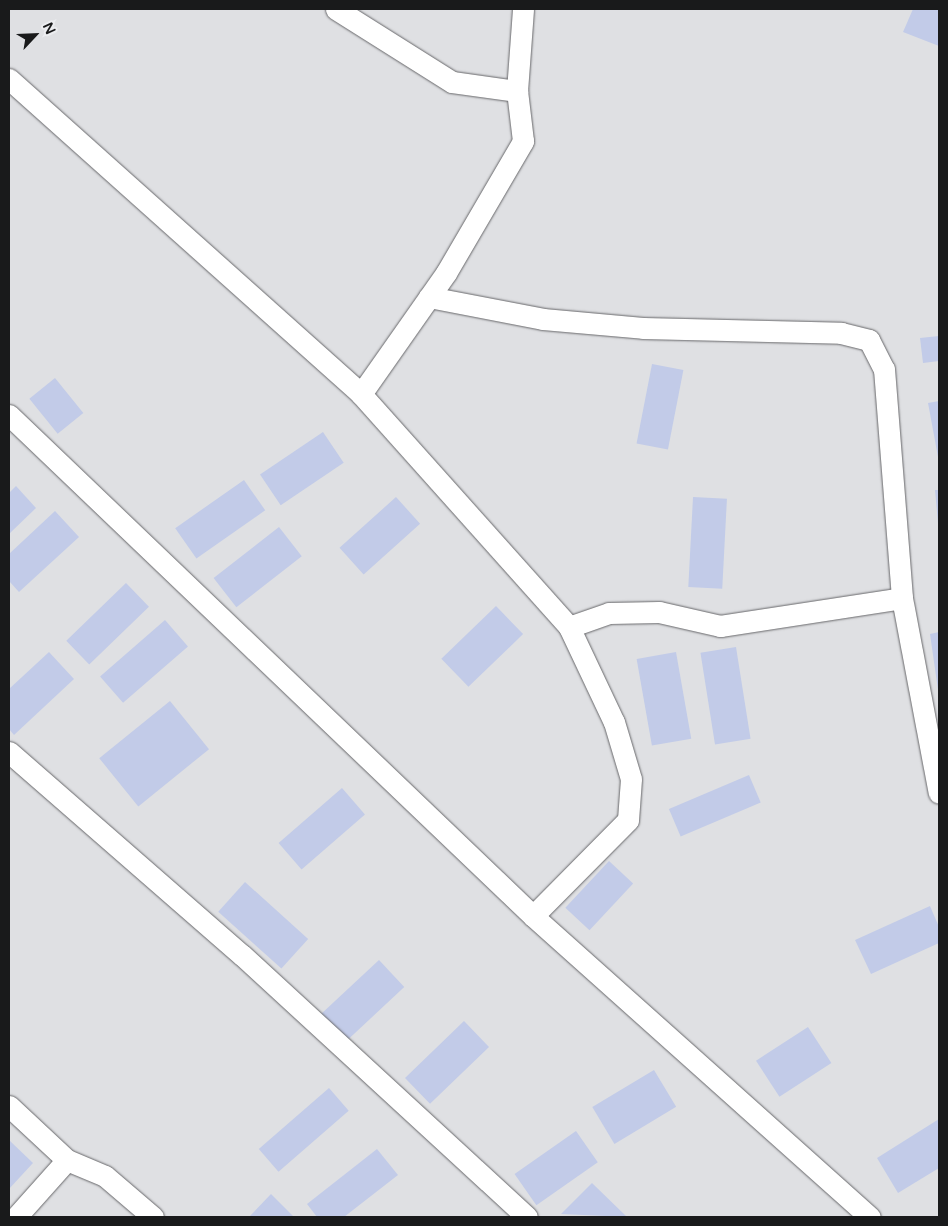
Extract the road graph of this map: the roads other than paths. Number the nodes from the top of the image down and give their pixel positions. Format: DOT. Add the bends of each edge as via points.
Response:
graph roads {
  1 [pos="336,9"];
  2 [pos="523,9"];
  3 [pos="12,87"];
  4 [pos="517,91"];
  5 [pos="429,297"];
  6 [pos="361,394"];
  7 [pos="9,415"];
  8 [pos="902,598"];
  9 [pos="570,627"];
  10 [pos="9,752"];
  11 [pos="939,793"];
  12 [pos="533,916"];
  13 [pos="9,1106"];
  14 [pos="67,1160"];
  15 [pos="16,1217"];
  16 [pos="153,1217"];
  17 [pos="527,1217"];
  18 [pos="870,1217"];
  1 -- 4 [label="street" via="452,82"];
  2 -- 4 [label="street"];
  3 -- 6 [label="street"];
  4 -- 5 [label="street" via="523,141 497,192"];
  5 -- 6 [label="street"];
  5 -- 8 [label="street" via="543,319 643,328 864,337 884,369"];
  6 -- 9 [label="street"];
  7 -- 12 [label="street"];
  8 -- 9 [label="street" via="720,626 658,612 608,613"];
  8 -- 11 [label="street"];
  9 -- 12 [label="street" via="614,722 631,779 628,820"];
  10 -- 17 [label="street" via="242,955"];
  12 -- 18 [label="street"];
  13 -- 14 [label="street"];
  14 -- 15 [label="street"];
  14 -- 16 [label="street" via="105,1176"];
}
